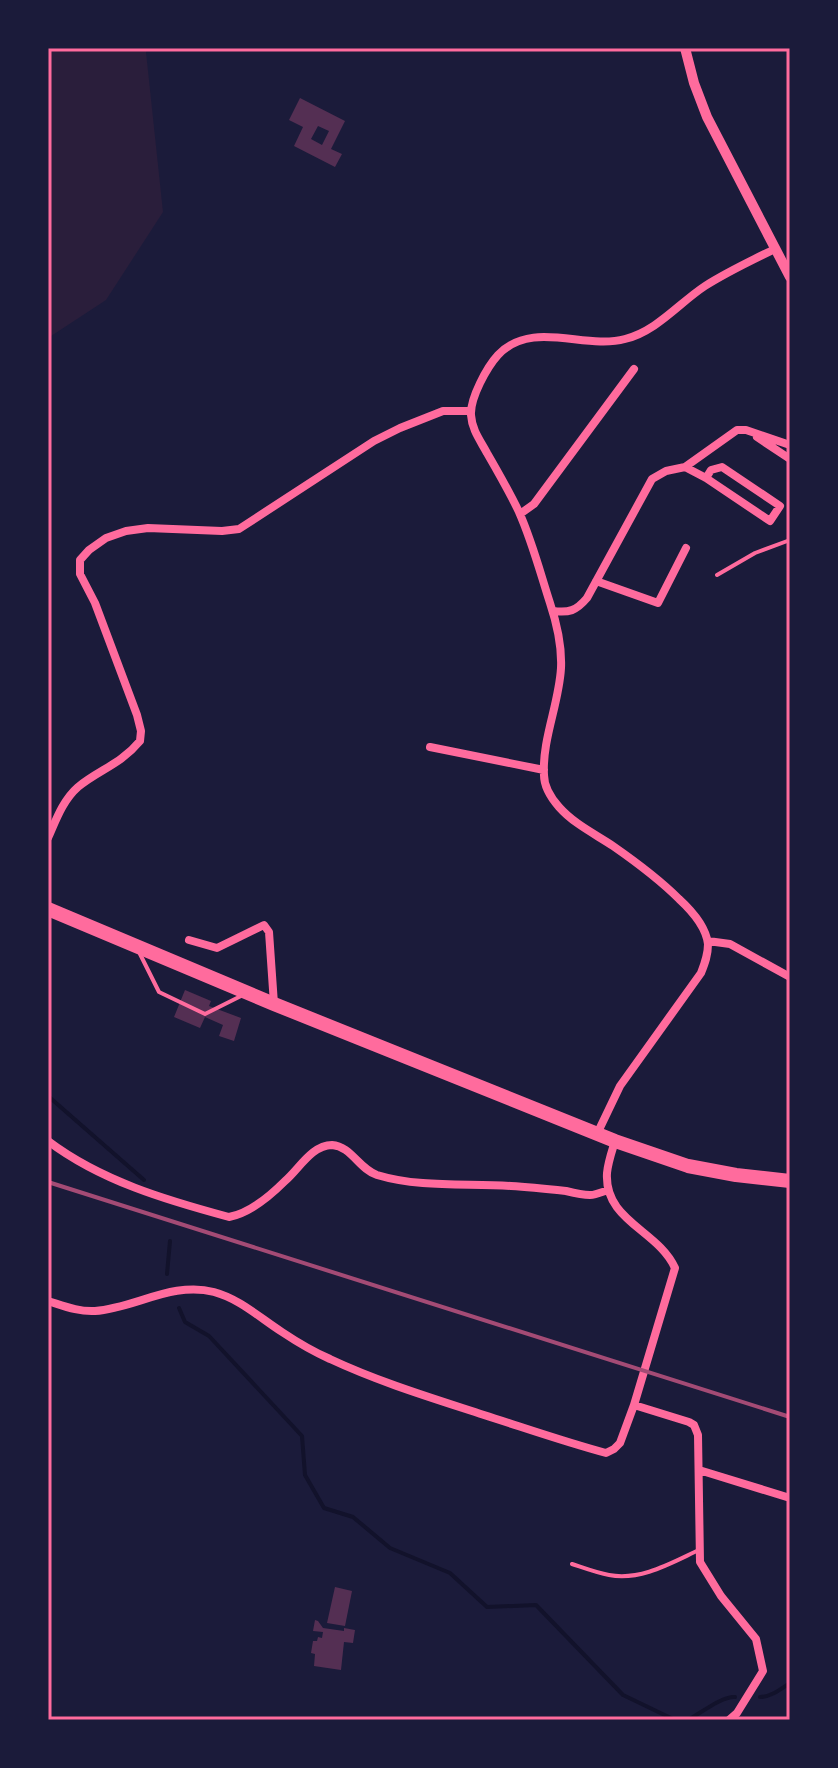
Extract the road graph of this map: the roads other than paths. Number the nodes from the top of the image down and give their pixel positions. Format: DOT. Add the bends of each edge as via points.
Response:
graph roads {
  1 [pos="685,48"];
  2 [pos="775,249"];
  3 [pos="790,277"];
  4 [pos="634,369"];
  5 [pos="470,411"];
  6 [pos="746,430"];
  7 [pos="790,445"];
  8 [pos="790,459"];
  9 [pos="685,467"];
  10 [pos="706,478"];
  11 [pos="520,514"];
  12 [pos="790,540"];
  13 [pos="686,548"];
  14 [pos="717,575"];
  15 [pos="596,581"];
  16 [pos="553,611"];
  17 [pos="430,747"];
  18 [pos="544,770"];
  19 [pos="48,838"];
  20 [pos="48,909"];
  21 [pos="189,940"];
  22 [pos="708,941"];
  23 [pos="137,949"];
  24 [pos="790,977"];
  25 [pos="247,993"];
  26 [pos="274,1004"];
  27 [pos="597,1134"];
  28 [pos="48,1141"];
  29 [pos="615,1141"];
  30 [pos="790,1181"];
  31 [pos="608,1190"];
  32 [pos="48,1301"];
  33 [pos="635,1400"];
  34 [pos="699,1470"];
  35 [pos="790,1498"];
  36 [pos="700,1550"];
  37 [pos="572,1564"];
  38 [pos="729,1720"];
  1 -- 2 [label="street" via="707,117"];
  2 -- 3 [label="street"];
  2 -- 5 [label="street" via="704,286 640,334 613,341 552,336 516,342 489,367"];
  4 -- 11 [label="street" via="534,504"];
  5 -- 11 [label="street" via="475,433"];
  5 -- 19 [label="street" via="443,411 400,428 239,529 126,531 89,550 80,560 80,574 137,715 140,741 67,799"];
  6 -- 7 [label="street"];
  6 -- 8 [label="street"];
  6 -- 9 [label="street" via="737,430"];
  9 -- 10 [label="street"];
  9 -- 15 [label="street" via="652,479"];
  10 -- 10 [label="street" via="770,521 780,506 722,467"];
  11 -- 16 [label="street"];
  12 -- 14 [label="lane"];
  13 -- 15 [label="street" via="658,603"];
  15 -- 16 [label="street" via="579,607 568,613"];
  16 -- 18 [label="street" via="561,668"];
  17 -- 18 [label="street"];
  18 -- 22 [label="street" via="549,794 559,807 665,885 691,910"];
  20 -- 23 [label="main road"];
  21 -- 26 [label="street" via="217,948 264,925 269,932"];
  22 -- 24 [label="street" via="730,944"];
  22 -- 27 [label="street" via="701,973 620,1086"];
  23 -- 25 [label="main road"];
  23 -- 25 [label="lane" via="159,992 205,1014"];
  25 -- 26 [label="main road"];
  26 -- 27 [label="main road"];
  27 -- 29 [label="main road"];
  28 -- 31 [label="street" via="89,1169 229,1217 254,1206 329,1145 340,1146 370,1173 383,1176 593,1196"];
  29 -- 30 [label="main road" via="688,1166"];
  29 -- 31 [label="street"];
  31 -- 33 [label="street" via="615,1207 670,1257 675,1268"];
  32 -- 33 [label="street" via="94,1311 169,1292 213,1292 329,1359 404,1389 606,1453 620,1443"];
  33 -- 34 [label="street" via="694,1425"];
  34 -- 35 [label="street"];
  34 -- 36 [label="street"];
  36 -- 37 [label="lane" via="651,1572 628,1576"];
  36 -- 38 [label="street" via="700,1562 714,1585 756,1639 763,1671"];
}
